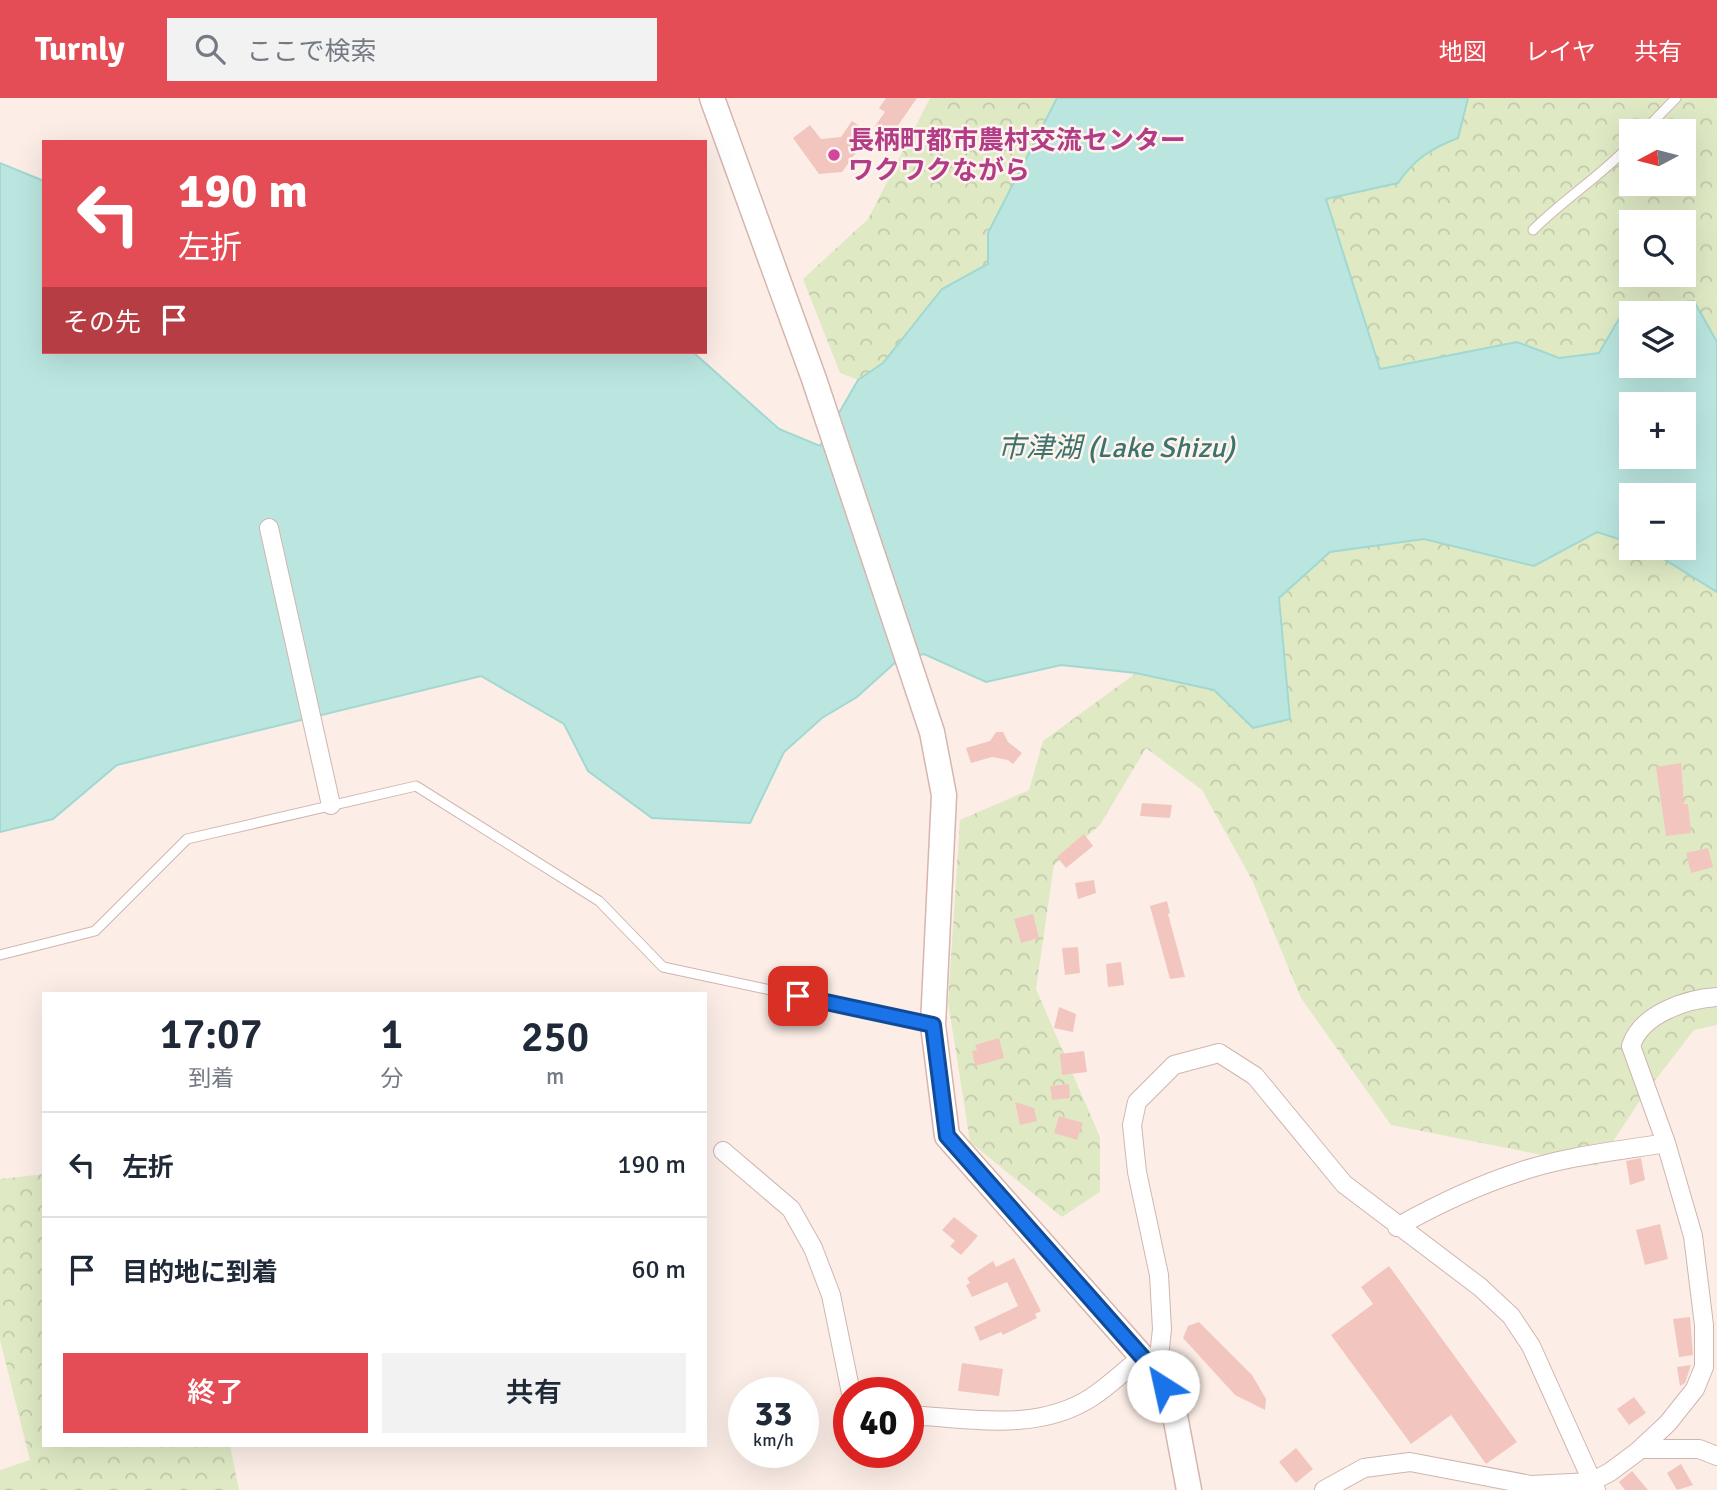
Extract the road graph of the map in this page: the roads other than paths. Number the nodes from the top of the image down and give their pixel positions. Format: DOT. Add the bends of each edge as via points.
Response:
graph roads {
  1 [pos="712,98"];
  2 [pos="1676,98"];
  3 [pos="1656,119"];
  4 [pos="1619,157"];
  5 [pos="1533,230"];
  6 [pos="269,528"];
  7 [pos="328,796"];
  8 [pos="0,955"];
  9 [pos="1717,997"];
  10 [pos="933,1025"];
  11 [pos="1666,1143"];
  12 [pos="723,1152"];
  13 [pos="1397,1227"];
  14 [pos="1147,1362"];
  15 [pos="848,1377"];
  16 [pos="924,1416"];
  17 [pos="1640,1449"];
  18 [pos="1717,1456"];
  19 [pos="1593,1486"];
  20 [pos="1189,1490"];
  21 [pos="1324,1490"];
  1 -- 10 [label="street" via="814,379 932,732 944,795"];
  2 -- 3 [label="lane"];
  4 -- 5 [label="lane" via="1559,203"];
  6 -- 7 [label="street"];
  7 -- 8 [label="lane" via="187,839 95,931"];
  7 -- 10 [label="lane" via="416,786 599,901 663,967"];
  9 -- 11 [label="street" via="1698,999 1653,1017 1635,1032 1631,1046 1636,1067"];
  10 -- 14 [label="street" via="947,1136"];
  11 -- 13 [label="street" via="1520,1171 1441,1203"];
  11 -- 17 [label="street" via="1693,1236 1704,1325 1703,1367 1695,1389"];
  12 -- 15 [label="street" via="791,1209 813,1248 831,1295"];
  13 -- 14 [label="street" via="1344,1184 1255,1076 1219,1053 1174,1065 1137,1102 1132,1125 1159,1275 1159,1357"];
  13 -- 19 [label="street" via="1480,1287 1511,1316 1531,1346"];
  14 -- 16 [label="street" via="1070,1409 1024,1422"];
  14 -- 20 [label="street" via="1173,1405"];
  17 -- 18 [label="street" via="1699,1449"];
  17 -- 19 [label="street"];
  19 -- 21 [label="street" via="1531,1485 1410,1462 1364,1468"];
}
